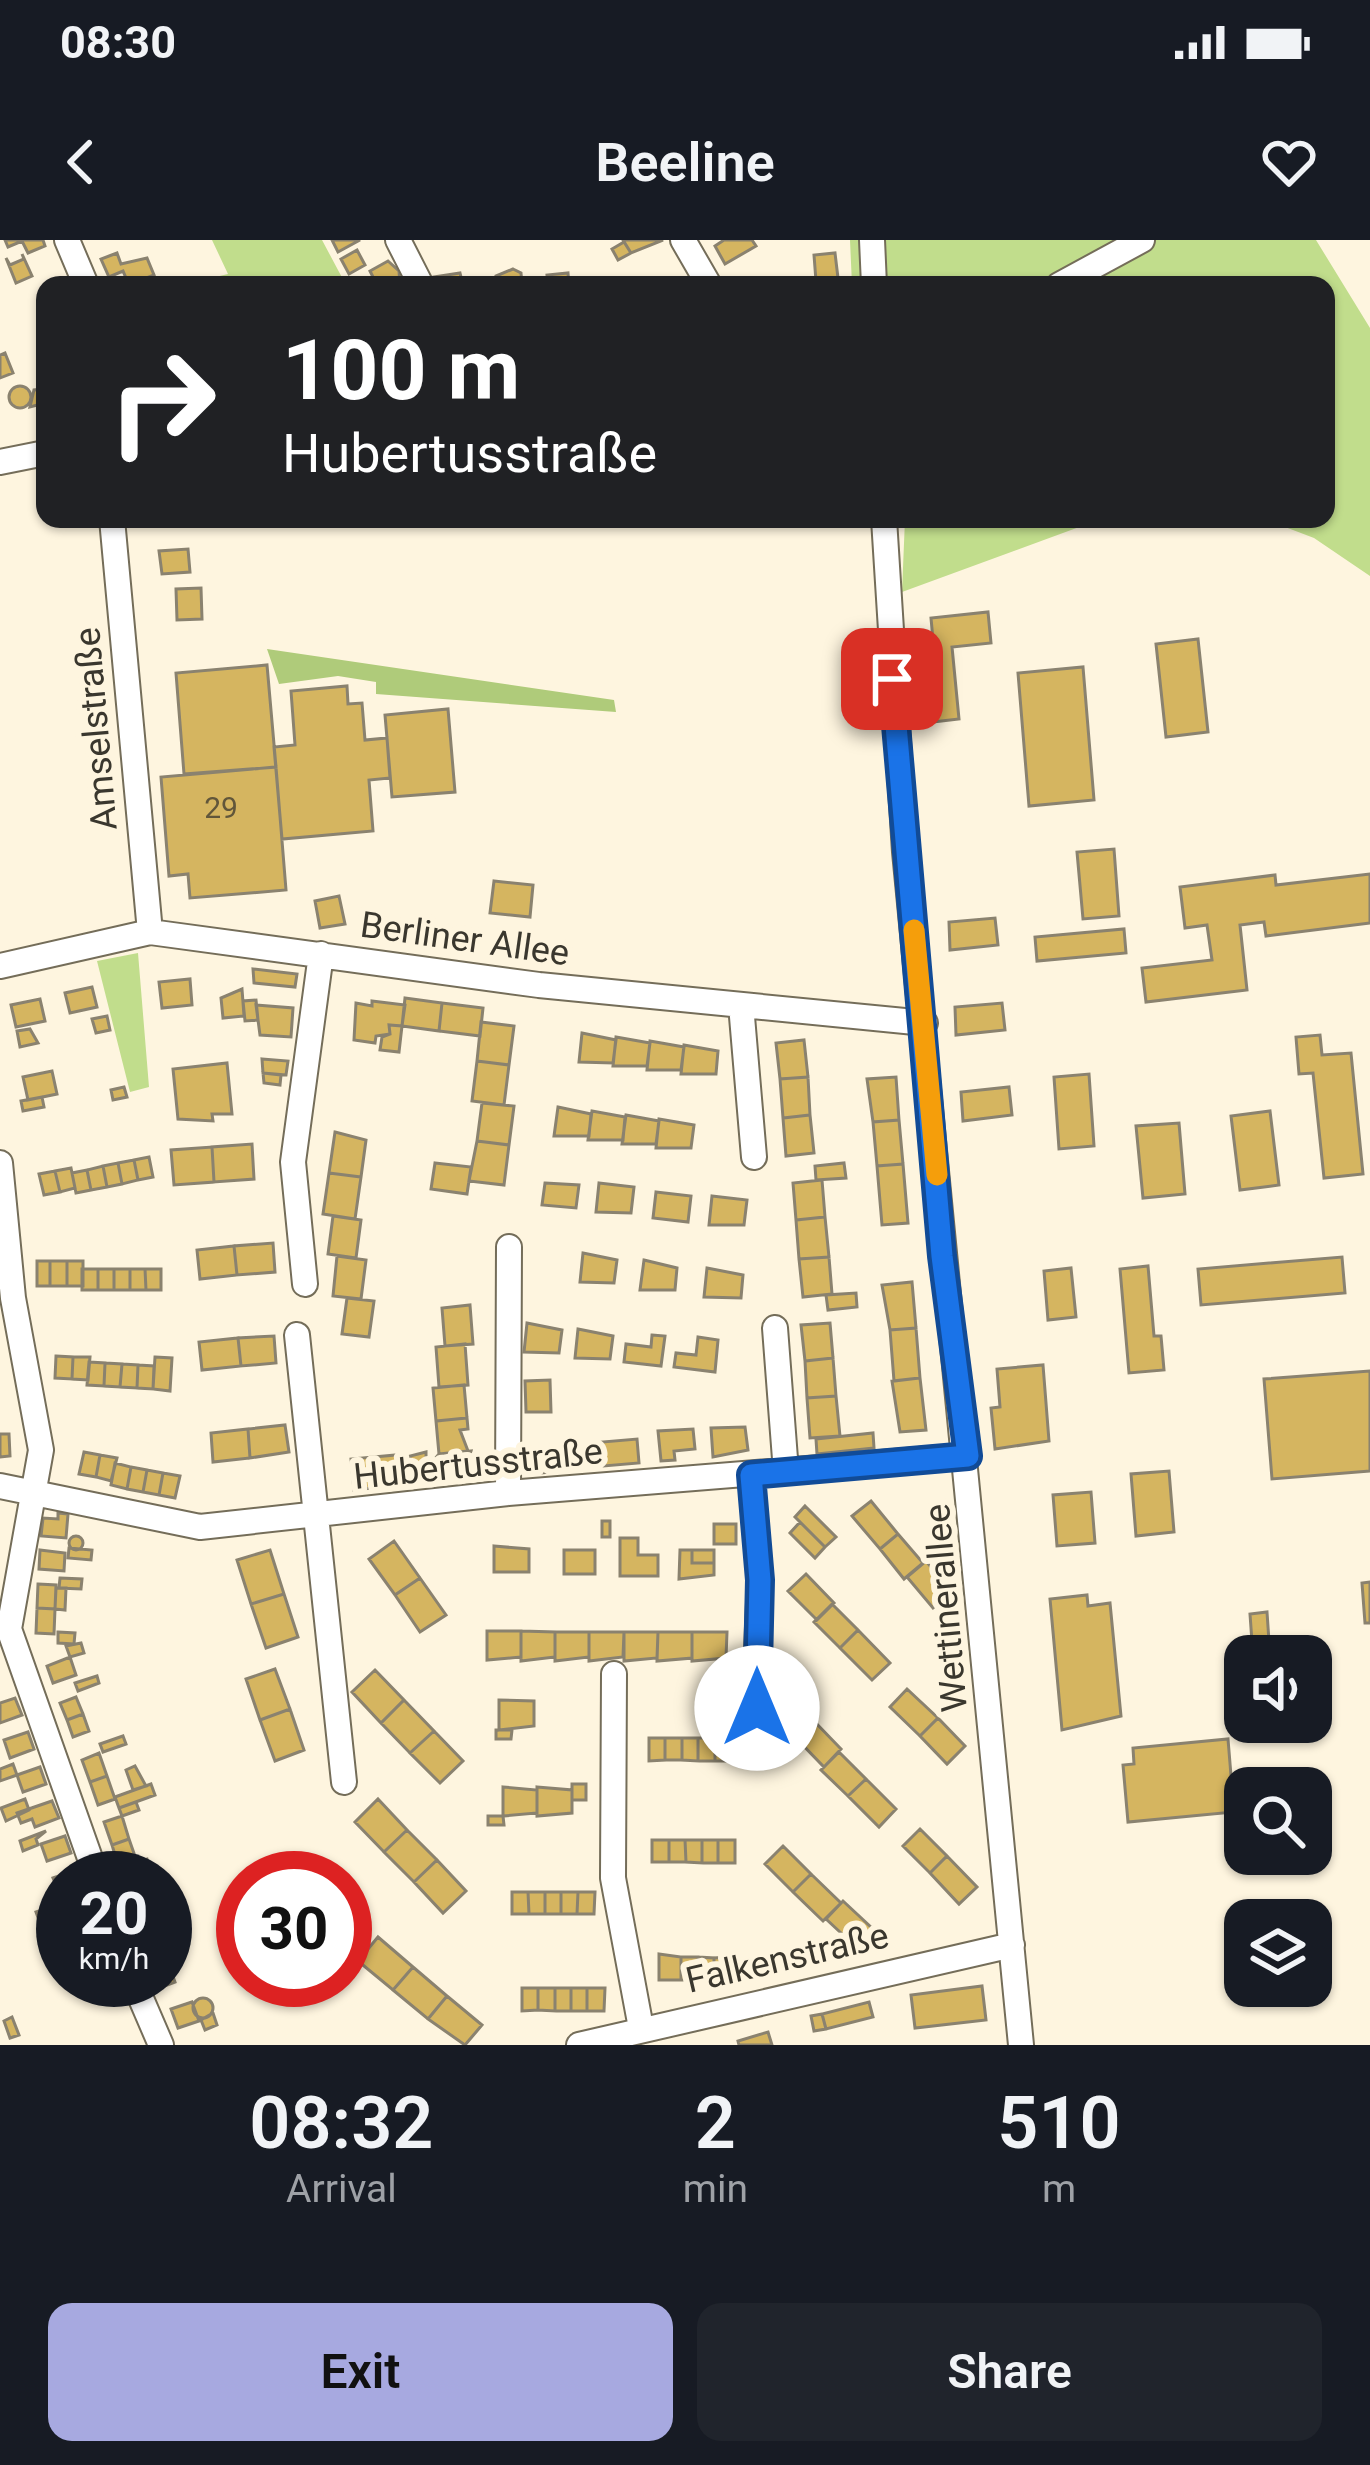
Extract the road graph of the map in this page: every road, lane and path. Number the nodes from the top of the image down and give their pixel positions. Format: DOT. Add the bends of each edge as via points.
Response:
graph roads {
  1 [pos="67,240"];
  2 [pos="398,240"];
  3 [pos="683,240"];
  4 [pos="872,240"];
  5 [pos="1142,240"];
  6 [pos="82,276"];
  7 [pos="416,276"];
  8 [pos="704,276"];
  9 [pos="874,276"];
  10 [pos="1076,276"];
  11 [pos="36,455"];
  12 [pos="0,462"];
  13 [pos="113,528"];
  14 [pos="885,528"];
  15 [pos="150,932"];
  16 [pos="321,954"];
  17 [pos="0,966"];
  18 [pos="741,1005"];
  19 [pos="925,1023"];
  20 [pos="754,1157"];
  21 [pos="0,1163"];
  22 [pos="509,1247"];
  23 [pos="305,1284"];
  24 [pos="7,1298"];
  25 [pos="775,1328"];
  26 [pos="297,1335"];
  27 [pos="968,1456"];
  28 [pos="786,1472"];
  29 [pos="751,1475"];
  30 [pos="0,1486"];
  31 [pos="33,1492"];
  32 [pos="508,1493"];
  33 [pos="316,1517"];
  34 [pos="8,1612"];
  35 [pos="614,1675"];
  36 [pos="764,1718"];
  37 [pos="344,1782"];
  38 [pos="87,1851"];
  39 [pos="1012,1945"];
  40 [pos="145,2007"];
  41 [pos="641,2028"];
  42 [pos="161,2045"];
  43 [pos="579,2045"];
  44 [pos="1021,2045"];
  1 -- 6 [label="street"];
  2 -- 7 [label="street"];
  3 -- 8 [label="street"];
  4 -- 9 [label="street"];
  5 -- 10 [label="street"];
  11 -- 12 [label="street"];
  13 -- 15 [label="street, Amselstraße"];
  14 -- 19 [label="street, Wettinerallee"];
  15 -- 16 [label="street, Berliner Allee"];
  15 -- 17 [label="street, Berliner Allee"];
  16 -- 18 [label="street, Berliner Allee"];
  16 -- 23 [label="street" via="293,1162"];
  18 -- 19 [label="street, Berliner Allee"];
  18 -- 20 [label="street"];
  19 -- 27 [label="street, Wettinerallee" via="942,1256"];
  21 -- 24 [label="street"];
  22 -- 32 [label="street"];
  24 -- 31 [label="street" via="41,1450"];
  25 -- 28 [label="street"];
  26 -- 33 [label="street"];
  27 -- 28 [label="street, Hubertusstraße"];
  27 -- 39 [label="street, Wettinerallee"];
  28 -- 29 [label="street, Hubertusstraße"];
  29 -- 32 [label="street, Hubertusstraße"];
  29 -- 36 [label="street" via="760,1580 755,1696"];
  30 -- 31 [label="street, Hubertusstraße"];
  31 -- 33 [label="street, Hubertusstraße" via="200,1527"];
  31 -- 34 [label="street"];
  32 -- 33 [label="street, Hubertusstraße"];
  33 -- 37 [label="street"];
  34 -- 38 [label="street"];
  35 -- 41 [label="street" via="613,1878"];
  39 -- 41 [label="street, Falkenstraße"];
  39 -- 44 [label="street, Wettinerallee"];
  40 -- 42 [label="street"];
  41 -- 43 [label="street, Falkenstraße"];
}
